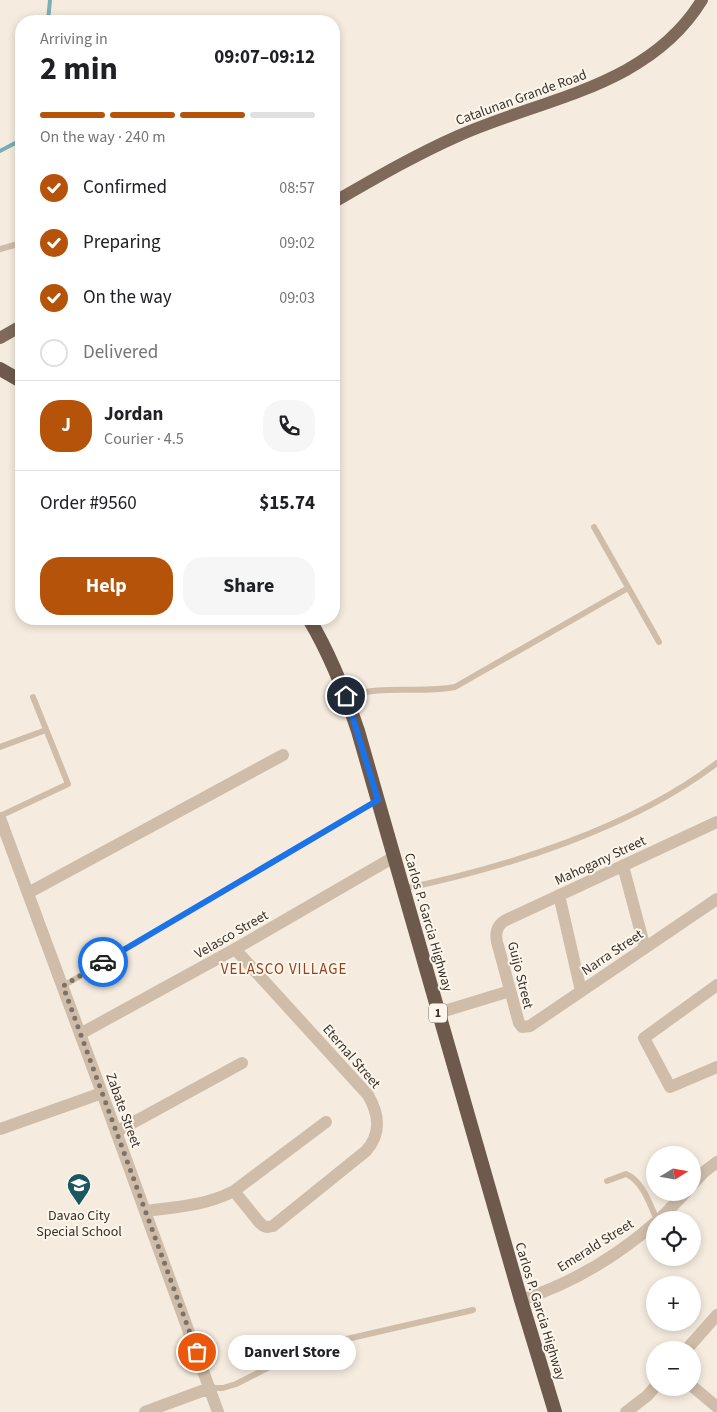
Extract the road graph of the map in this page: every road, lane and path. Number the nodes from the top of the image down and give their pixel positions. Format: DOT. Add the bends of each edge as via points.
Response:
graph roads {
  1 [pos="702,0"];
  2 [pos="340,199"];
  3 [pos="15,245"];
  4 [pos="0,249"];
  5 [pos="15,329"];
  6 [pos="0,338"];
  7 [pos="0,369"];
  8 [pos="15,378"];
  9 [pos="594,528"];
  10 [pos="628,588"];
  11 [pos="312,625"];
  12 [pos="659,642"];
  13 [pos="346,696"];
  14 [pos="33,697"];
  15 [pos="46,730"];
  16 [pos="0,746"];
  17 [pos="283,755"];
  18 [pos="717,763"];
  19 [pos="378,800"];
  20 [pos="0,818"];
  21 [pos="717,822"];
  22 [pos="394,857"];
  23 [pos="623,866"];
  24 [pos="403,889"];
  25 [pos="28,894"];
  26 [pos="559,895"];
  27 [pos="717,899"];
  28 [pos="498,928"];
  29 [pos="644,948"];
  30 [pos="235,950"];
  31 [pos="63,986"];
  32 [pos="717,986"];
  33 [pos="581,990"];
  34 [pos="510,991"];
  35 [pos="438,1013"];
  36 [pos="522,1027"];
  37 [pos="80,1034"];
  38 [pos="242,1063"];
  39 [pos="717,1067"];
  40 [pos="102,1093"];
  41 [pos="326,1122"];
  42 [pos="0,1129"];
  43 [pos="116,1132"];
  44 [pos="717,1162"];
  45 [pos="701,1175"];
  46 [pos="607,1181"];
  47 [pos="234,1191"];
  48 [pos="677,1201"];
  49 [pos="145,1211"];
  50 [pos="653,1211"];
  51 [pos="667,1211"];
  52 [pos="646,1230"];
  53 [pos="521,1300"];
  54 [pos="473,1310"];
  55 [pos="717,1315"];
  56 [pos="694,1341"];
  57 [pos="210,1388"];
  58 [pos="701,1394"];
  59 [pos="647,1396"];
  60 [pos="717,1407"];
  61 [pos="146,1412"];
  62 [pos="218,1412"];
  63 [pos="555,1412"];
  64 [pos="626,1412"];
  1 -- 2 [label="main road, Catalunan Grande Road" via="671,37 627,71 578,93 459,135"];
  3 -- 4 [label="lane"];
  5 -- 6 [label="main road"];
  7 -- 8 [label="highway"];
  9 -- 10 [label="lane"];
  10 -- 12 [label="lane"];
  10 -- 13 [label="lane" via="455,686 431,690 366,690"];
  11 -- 13 [label="highway, Carlos P. Garcia Highway / 1"];
  13 -- 19 [label="highway, Carlos P. Garcia Highway / 1"];
  14 -- 15 [label="lane"];
  15 -- 16 [label="lane"];
  15 -- 20 [label="lane" via="68,784"];
  17 -- 25 [label="street"];
  18 -- 24 [label="lane" via="649,807 580,837 507,863"];
  19 -- 22 [label="highway, Carlos P. Garcia Highway / 1"];
  19 -- 31 [label="lane"];
  20 -- 25 [label="street, Zabate Street"];
  21 -- 23 [label="street, Mahogany Street"];
  22 -- 24 [label="highway, Carlos P. Garcia Highway / 1"];
  22 -- 30 [label="street, Velasco Street"];
  23 -- 26 [label="street, Mahogany Street"];
  23 -- 29 [label="street"];
  24 -- 35 [label="highway, Carlos P. Garcia Highway / 1"];
  25 -- 31 [label="street, Zabate Street"];
  26 -- 28 [label="street, Mahogany Street" via="506,920"];
  26 -- 33 [label="street"];
  27 -- 29 [label="street, Narra Street"];
  28 -- 34 [label="street, Guijo Street" via="497,942"];
  29 -- 33 [label="street, Narra Street"];
  30 -- 37 [label="street, Velasco Street"];
  30 -- 47 [label="street, Eternal Street" via="368,1095 378,1124 377,1134 366,1151 273,1226 264,1227 258,1222"];
  31 -- 37 [label="street, Zabate Street"];
  32 -- 39 [label="street" via="644,1038 670,1087"];
  33 -- 36 [label="street, Narra Street" via="530,1026"];
  34 -- 35 [label="street"];
  34 -- 36 [label="street, Guijo Street"];
  35 -- 53 [label="highway, Carlos P. Garcia Highway / 1"];
  37 -- 40 [label="street, Zabate Street"];
  38 -- 43 [label="street"];
  40 -- 42 [label="street"];
  40 -- 43 [label="street, Zabate Street"];
  41 -- 47 [label="street"];
  43 -- 49 [label="street, Zabate Street"];
  44 -- 45 [label="street"];
  46 -- 50 [label="lane" via="626,1174 633,1177"];
  47 -- 49 [label="street" via="207,1203"];
  48 -- 51 [label="street"];
  49 -- 57 [label="street, Zabate Street"];
  52 -- 53 [label="street, Emerald Street" via="582,1274"];
  53 -- 63 [label="highway, Carlos P. Garcia Highway / 1"];
  54 -- 57 [label="lane" via="325,1344 285,1359 236,1384"];
  55 -- 56 [label="street"];
  57 -- 61 [label="street"];
  57 -- 62 [label="street, Zabate Street"];
  58 -- 60 [label="street"];
  59 -- 64 [label="street"];
}
